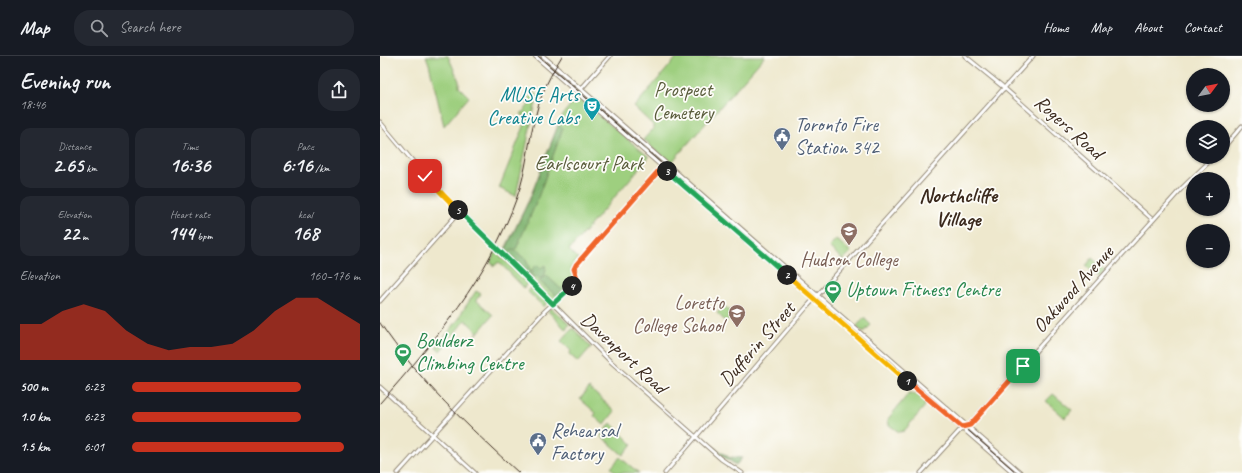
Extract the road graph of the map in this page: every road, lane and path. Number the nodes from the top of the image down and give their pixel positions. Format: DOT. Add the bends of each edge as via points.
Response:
graph roads {
  1 [pos="535,56"];
  2 [pos="543,56"];
  3 [pos="610,56"];
  4 [pos="965,56"];
  5 [pos="1033,56"];
  6 [pos="1004,88"];
  7 [pos="581,89"];
  8 [pos="380,122"];
  9 [pos="1242,126"];
  10 [pos="1230,140"];
  11 [pos="666,163"];
  12 [pos="1207,164"];
  13 [pos="662,167"];
  14 [pos="460,211"];
  15 [pos="1153,220"];
  16 [pos="819,296"];
  17 [pos="815,300"];
  18 [pos="380,301"];
  19 [pos="553,304"];
  20 [pos="380,387"];
  21 [pos="968,426"];
  22 [pos="962,427"];
  23 [pos="433,435"];
  24 [pos="696,437"];
  25 [pos="398,473"];
  26 [pos="475,473"];
  27 [pos="665,473"];
  28 [pos="742,473"];
  29 [pos="921,473"];
  30 [pos="1014,473"];
  31 [pos="1021,473"];
  1 -- 13 [label="main road"];
  2 -- 7 [label="main road"];
  3 -- 7 [label="main road"];
  4 -- 6 [label="main road, Rogers Road"];
  5 -- 6 [label="main road, Dufferin Street"];
  6 -- 15 [label="main road, Rogers Road"];
  6 -- 16 [label="main road, Dufferin Street"];
  7 -- 11 [label="main road"];
  8 -- 14 [label="main road, Davenport Road" via="413,164"];
  9 -- 10 [label="main road"];
  11 -- 13 [label="main road"];
  11 -- 16 [label="main road"];
  12 -- 15 [label="main road, Oakwood Avenue"];
  13 -- 17 [label="main road"];
  13 -- 19 [label="main road" via="576,265 576,280"];
  14 -- 18 [label="main road"];
  14 -- 19 [label="main road, Davenport Road"];
  15 -- 21 [label="main road, Oakwood Avenue"];
  16 -- 17 [label="main road, Dufferin Street"];
  16 -- 21 [label="main road"];
  17 -- 22 [label="main road"];
  17 -- 24 [label="main road, Dufferin Street"];
  19 -- 23 [label="main road"];
  19 -- 24 [label="main road, Davenport Road" via="614,365"];
  20 -- 23 [label="main road"];
  21 -- 22 [label="main road"];
  21 -- 31 [label="main road"];
  22 -- 29 [label="main road"];
  22 -- 30 [label="main road"];
  23 -- 25 [label="main road"];
  23 -- 26 [label="main road"];
  24 -- 27 [label="main road, Dufferin Street"];
  24 -- 28 [label="main road, Davenport Road" via="723,461"];
}
